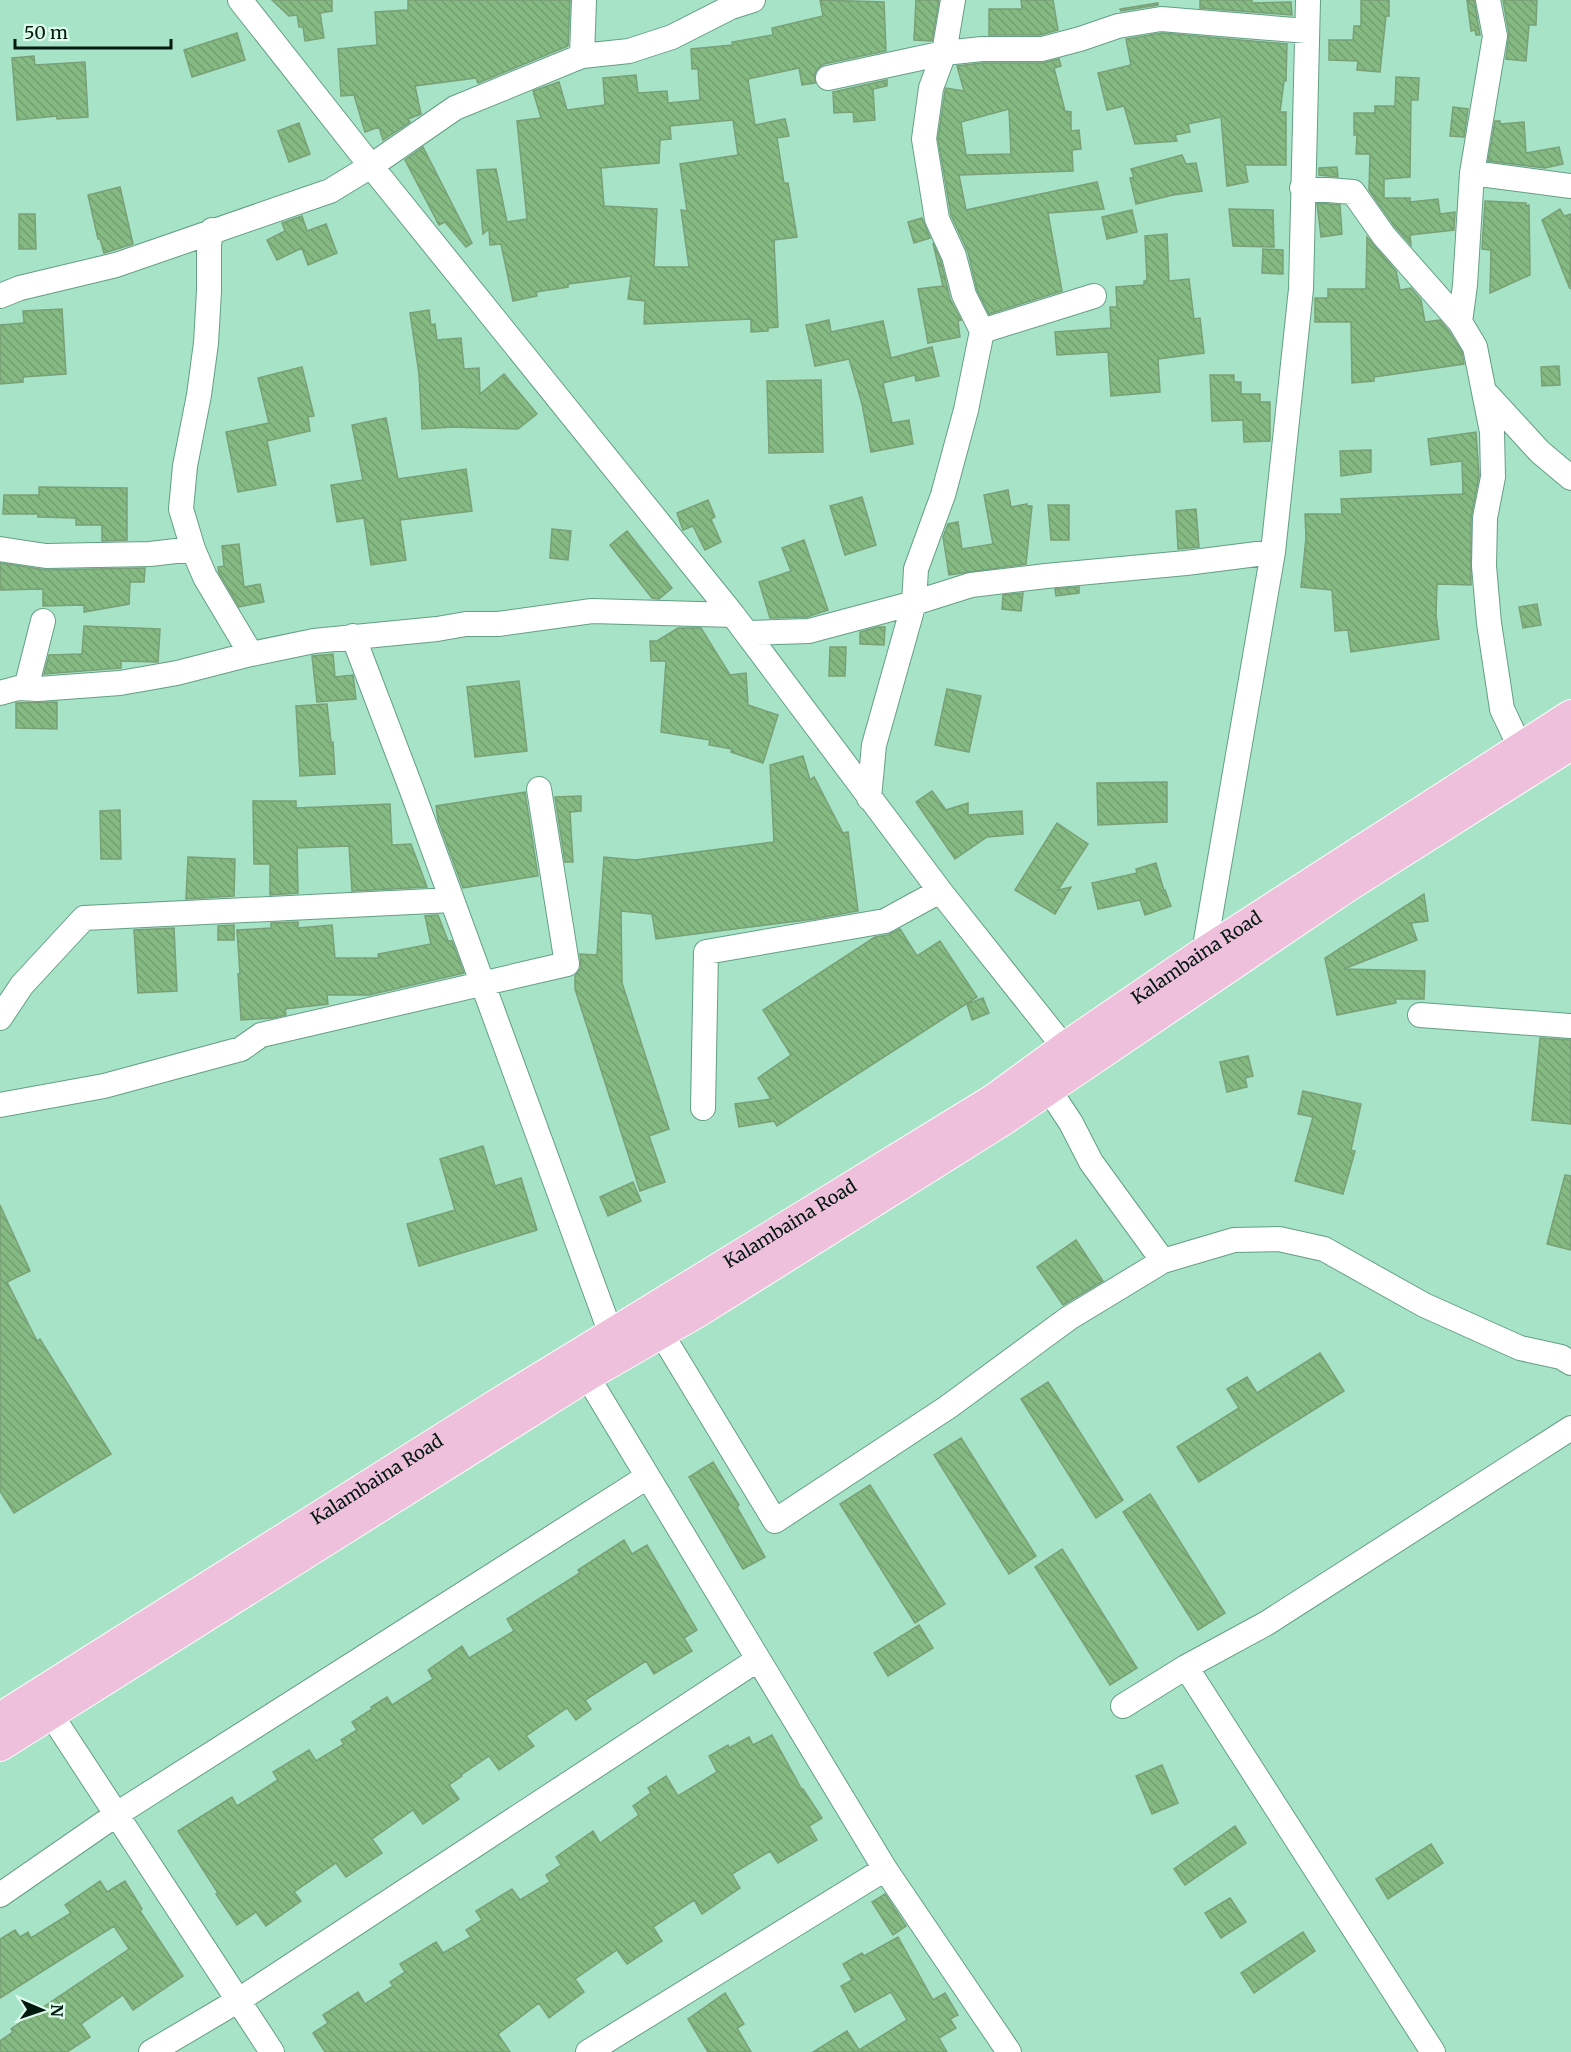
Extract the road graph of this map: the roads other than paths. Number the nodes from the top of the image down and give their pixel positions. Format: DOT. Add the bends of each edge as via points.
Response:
graph roads {
  1 [pos="240,0"];
  2 [pos="584,0"];
  3 [pos="753,0"];
  4 [pos="953,0"];
  5 [pos="1308,0"];
  6 [pos="1488,0"];
  7 [pos="1307,31"];
  8 [pos="944,53"];
  9 [pos="582,56"];
  10 [pos="828,78"];
  11 [pos="371,166"];
  12 [pos="1472,173"];
  13 [pos="1571,186"];
  14 [pos="1302,188"];
  15 [pos="212,230"];
  16 [pos="0,296"];
  17 [pos="1094,296"];
  18 [pos="1460,322"];
  19 [pos="982,331"];
  20 [pos="1484,392"];
  21 [pos="1571,478"];
  22 [pos="0,549"];
  23 [pos="193,549"];
  24 [pos="1273,552"];
  25 [pos="914,603"];
  26 [pos="43,621"];
  27 [pos="740,624"];
  28 [pos="353,636"];
  29 [pos="251,654"];
  30 [pos="26,688"];
  31 [pos="0,693"];
  32 [pos="1571,715"];
  33 [pos="1571,745"];
  34 [pos="1520,747"];
  35 [pos="539,789"];
  36 [pos="869,798"];
  37 [pos="940,891"];
  38 [pos="452,900"];
  39 [pos="1204,952"];
  40 [pos="483,984"];
  41 [pos="1420,1015"];
  42 [pos="0,1018"];
  43 [pos="1571,1026"];
  44 [pos="1073,1057"];
  45 [pos="1042,1079"];
  46 [pos="0,1105"];
  47 [pos="703,1108"];
  48 [pos="1162,1261"];
  49 [pos="611,1334"];
  50 [pos="661,1334"];
  51 [pos="1571,1363"];
  52 [pos="586,1376"];
  53 [pos="1571,1428"];
  54 [pos="647,1477"];
  55 [pos="757,1660"];
  56 [pos="1186,1667"];
  57 [pos="1123,1706"];
  58 [pos="50,1713"];
  59 [pos="0,1718"];
  60 [pos="0,1746"];
  61 [pos="117,1814"];
  62 [pos="885,1869"];
  63 [pos="0,1895"];
  64 [pos="239,2000"];
  65 [pos="151,2052"];
  66 [pos="272,2052"];
  67 [pos="588,2052"];
  68 [pos="1009,2052"];
  69 [pos="1433,2052"];
  1 -- 11 [label="street"];
  2 -- 9 [label="street"];
  3 -- 9 [label="street" via="672,37 629,51"];
  4 -- 8 [label="street"];
  5 -- 7 [label="street"];
  6 -- 12 [label="street" via="1495,36"];
  7 -- 8 [label="street" via="1161,19 1118,26 1042,49"];
  7 -- 14 [label="street"];
  8 -- 10 [label="street"];
  8 -- 19 [label="street" via="931,88 924,139 938,219 954,256 964,295"];
  9 -- 11 [label="street" via="455,108"];
  11 -- 15 [label="street" via="330,191"];
  11 -- 27 [label="street"];
  12 -- 13 [label="street"];
  12 -- 18 [label="street"];
  14 -- 18 [label="street" via="1353,192 1384,236"];
  14 -- 24 [label="street" via="1301,289"];
  15 -- 16 [label="street" via="116,265"];
  15 -- 23 [label="street" via="206,343 181,509"];
  17 -- 19 [label="street"];
  18 -- 20 [label="street" via="1475,346"];
  19 -- 25 [label="street" via="943,495 916,569"];
  20 -- 21 [label="street" via="1540,452"];
  20 -- 34 [label="street" via="1492,432 1493,477 1485,518 1489,623 1502,709"];
  22 -- 23 [label="street" via="46,556"];
  23 -- 29 [label="street" via="205,577"];
  24 -- 25 [label="street" via="971,585"];
  24 -- 39 [label="street"];
  25 -- 27 [label="street" via="809,631"];
  25 -- 36 [label="street" via="874,745"];
  26 -- 30 [label="street"];
  27 -- 28 [label="street" via="592,611 498,624"];
  27 -- 36 [label="street"];
  28 -- 29 [label="street"];
  28 -- 38 [label="street"];
  29 -- 30 [label="street" via="120,683"];
  30 -- 31 [label="street"];
  32 -- 34 [label="main road, Kalambaina Road"];
  33 -- 44 [label="main road"];
  34 -- 39 [label="main road, Kalambaina Road"];
  35 -- 40 [label="street" via="567,964"];
  36 -- 37 [label="street"];
  37 -- 44 [label="street"];
  37 -- 47 [label="street" via="885,921 706,952"];
  38 -- 40 [label="street"];
  38 -- 42 [label="street" via="84,918 22,986"];
  39 -- 44 [label="main road, Kalambaina Road"];
  40 -- 46 [label="street" via="261,1035 241,1049 104,1086"];
  40 -- 49 [label="street"];
  41 -- 43 [label="street"];
  44 -- 45 [label="main road, Kalambaina Road"];
  45 -- 48 [label="street" via="1091,1162"];
  45 -- 49 [label="main road, Kalambaina Road" via="994,1099"];
  45 -- 50 [label="main road" via="1002,1121"];
  48 -- 50 [label="street" via="1070,1318 948,1407 775,1521"];
  48 -- 51 [label="street" via="1234,1240 1279,1239 1324,1249 1424,1305 1520,1348 1562,1357"];
  49 -- 59 [label="main road, Kalambaina Road"];
  50 -- 52 [label="main road"];
  52 -- 54 [label="street"];
  52 -- 58 [label="main road"];
  53 -- 56 [label="street" via="1266,1623"];
  54 -- 55 [label="street"];
  54 -- 61 [label="street"];
  55 -- 62 [label="street"];
  55 -- 64 [label="street"];
  56 -- 57 [label="street"];
  56 -- 69 [label="street"];
  58 -- 60 [label="main road"];
  58 -- 61 [label="street"];
  61 -- 63 [label="street"];
  61 -- 64 [label="street"];
  62 -- 67 [label="street"];
  62 -- 68 [label="street"];
  64 -- 65 [label="street"];
  64 -- 66 [label="street"];
}
